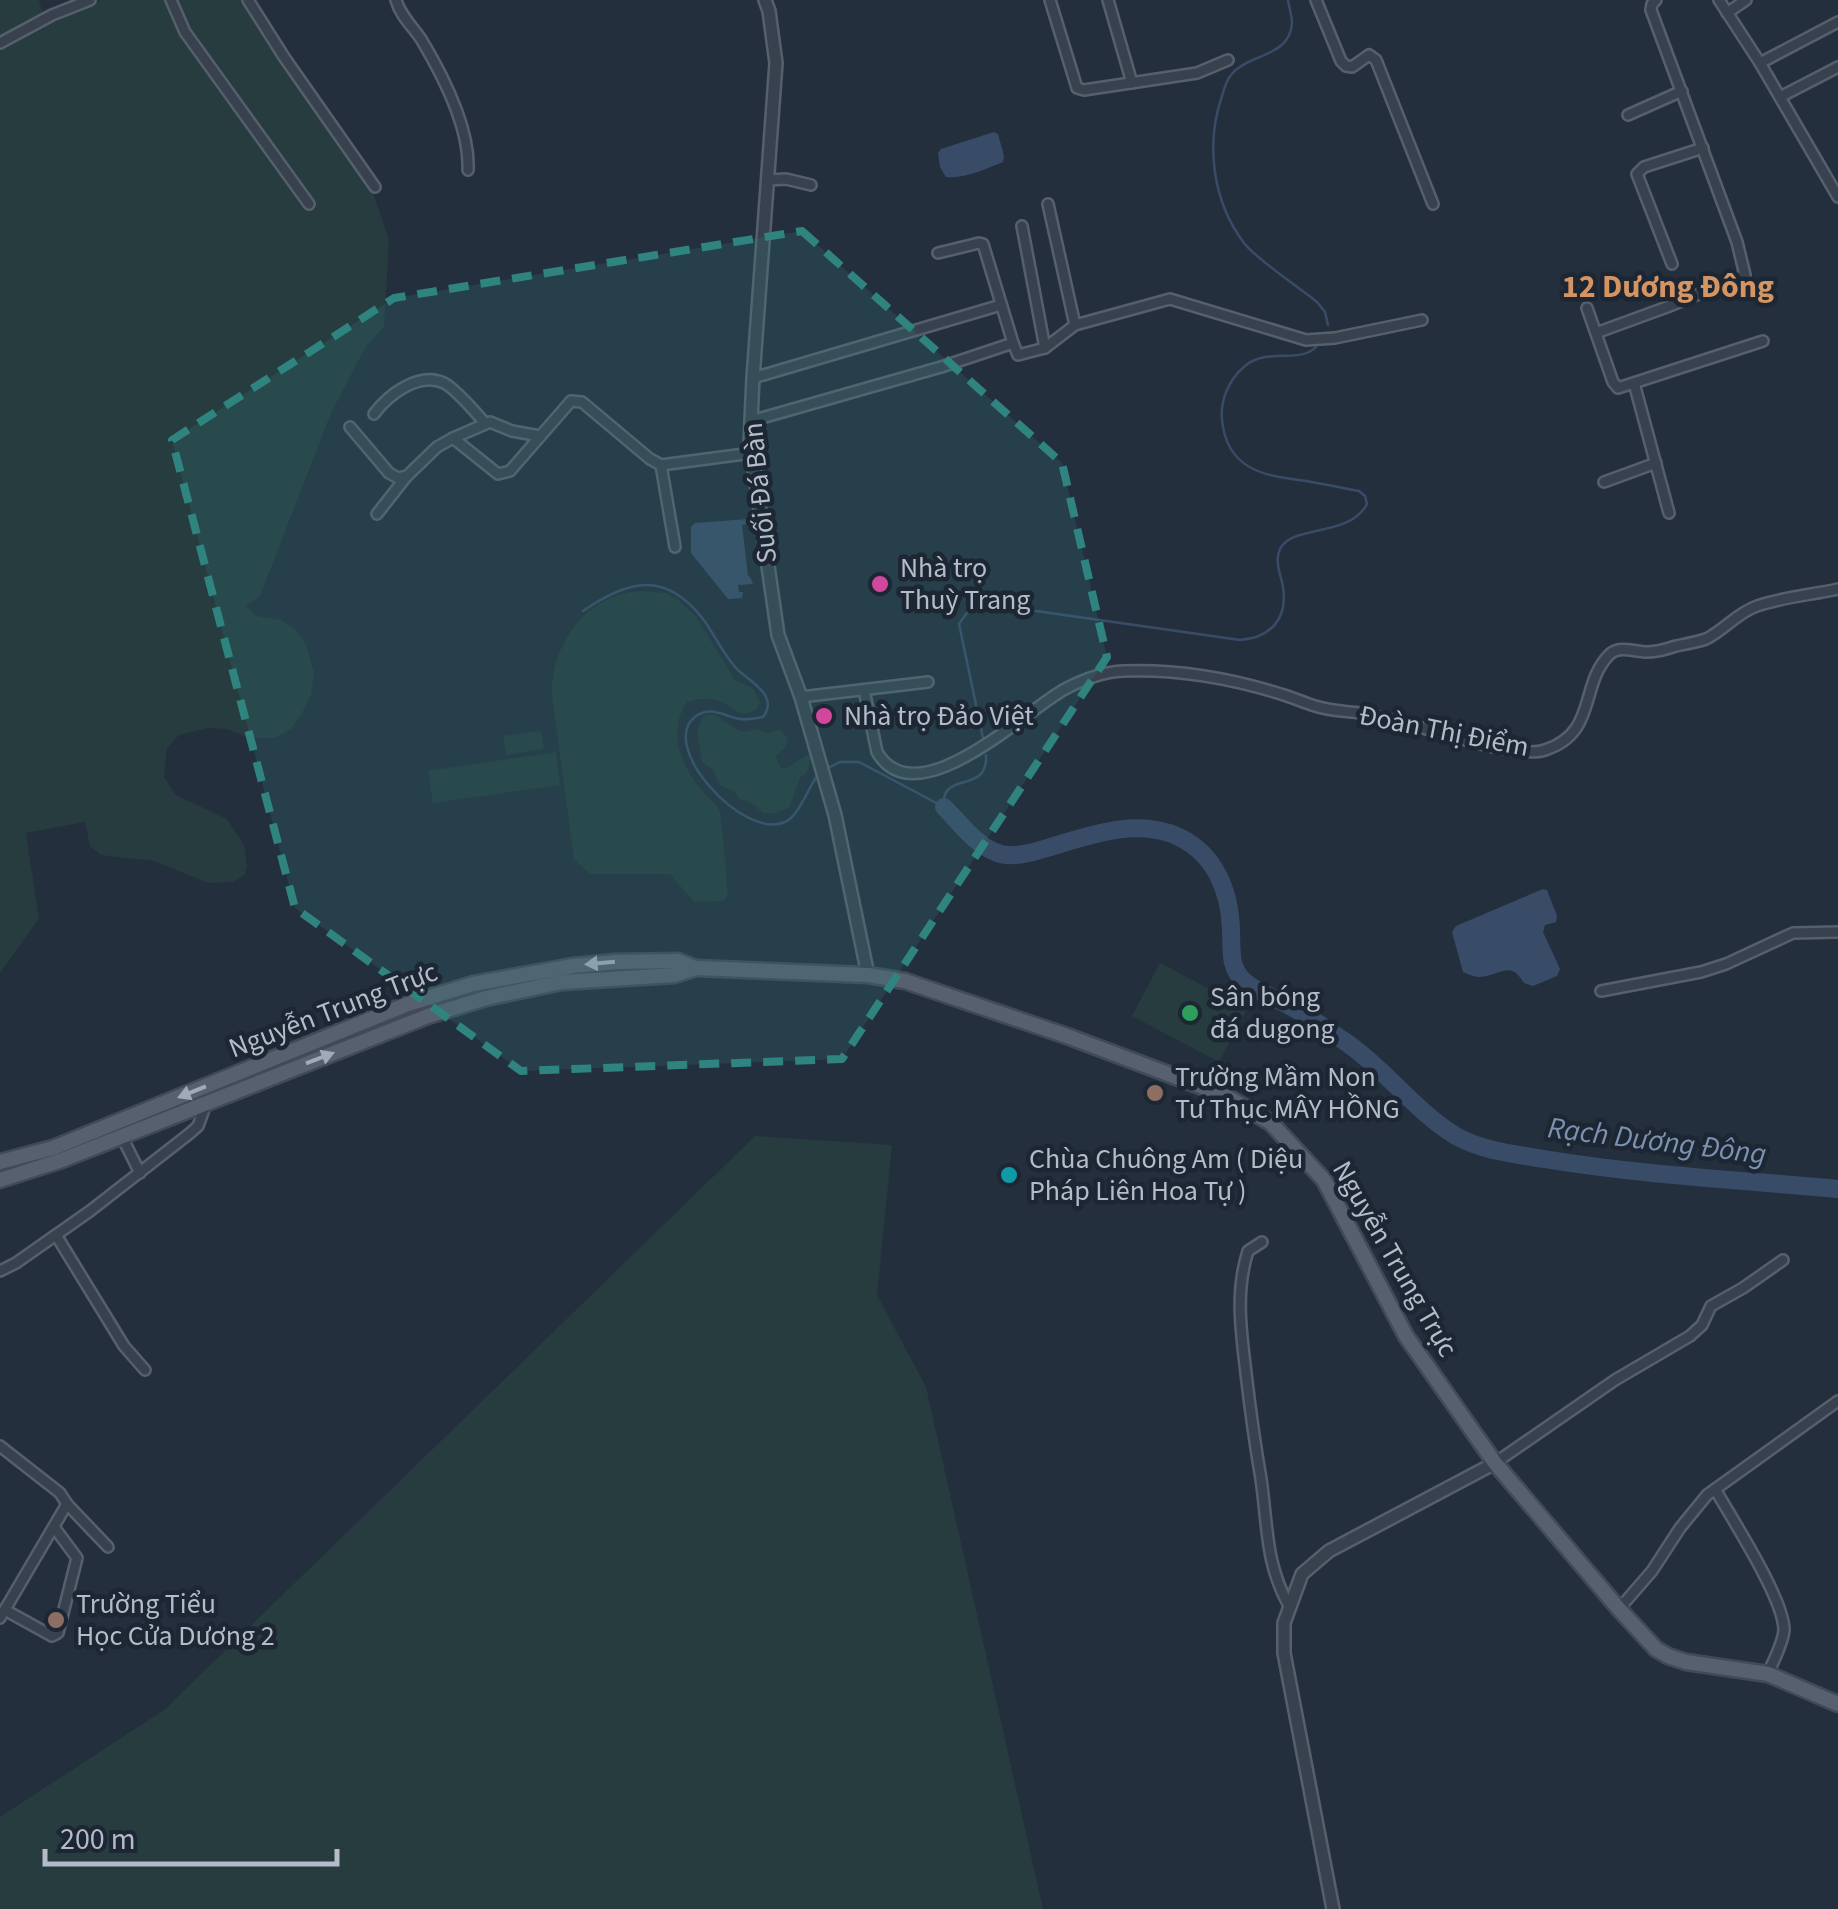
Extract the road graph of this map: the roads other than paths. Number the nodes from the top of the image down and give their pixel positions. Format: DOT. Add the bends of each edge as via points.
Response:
graph roads {
  1 [pos="90,0"];
  2 [pos="170,0"];
  3 [pos="248,0"];
  4 [pos="396,0"];
  5 [pos="765,0"];
  6 [pos="1050,0"];
  7 [pos="1108,0"];
  8 [pos="1316,0"];
  9 [pos="1656,0"];
  10 [pos="1720,0"];
  11 [pos="1746,0"];
  12 [pos="1727,13"];
  13 [pos="1838,22"];
  14 [pos="0,43"];
  15 [pos="1228,60"];
  16 [pos="1760,63"];
  17 [pos="1838,68"];
  18 [pos="1132,83"];
  19 [pos="1682,91"];
  20 [pos="1780,97"];
  21 [pos="1628,116"];
  22 [pos="1703,148"];
  23 [pos="468,170"];
  24 [pos="768,180"];
  25 [pos="811,185"];
  26 [pos="374,187"];
  27 [pos="1838,198"];
  28 [pos="309,204"];
  29 [pos="1048,204"];
  30 [pos="1433,204"];
  31 [pos="1022,226"];
  32 [pos="938,253"];
  33 [pos="1672,264"];
  34 [pos="1001,305"];
  35 [pos="1587,308"];
  36 [pos="1422,320"];
  37 [pos="1075,325"];
  38 [pos="1596,333"];
  39 [pos="1763,341"];
  40 [pos="1013,343"];
  41 [pos="1046,348"];
  42 [pos="752,378"];
  43 [pos="1634,383"];
  44 [pos="374,414"];
  45 [pos="485,422"];
  46 [pos="751,422"];
  47 [pos="350,428"];
  48 [pos="540,436"];
  49 [pos="453,438"];
  50 [pos="752,453"];
  51 [pos="1656,463"];
  52 [pos="662,465"];
  53 [pos="407,476"];
  54 [pos="1604,482"];
  55 [pos="377,514"];
  56 [pos="1669,514"];
  57 [pos="676,548"];
  58 [pos="1838,588"];
  59 [pos="928,682"];
  60 [pos="864,690"];
  61 [pos="801,696"];
  62 [pos="1838,932"];
  63 [pos="696,968"];
  64 [pos="868,975"];
  65 [pos="1601,991"];
  66 [pos="206,1104"];
  67 [pos="117,1130"];
  68 [pos="0,1162"];
  69 [pos="140,1173"];
  70 [pos="0,1180"];
  71 [pos="56,1234"];
  72 [pos="1262,1242"];
  73 [pos="1783,1260"];
  74 [pos="0,1271"];
  75 [pos="144,1370"];
  76 [pos="1838,1401"];
  77 [pos="0,1446"];
  78 [pos="1495,1463"];
  79 [pos="1714,1489"];
  80 [pos="66,1504"];
  81 [pos="54,1528"];
  82 [pos="108,1547"];
  83 [pos="1289,1606"];
  84 [pos="1619,1609"];
  85 [pos="2,1614"];
  86 [pos="1768,1674"];
  87 [pos="1838,1704"];
  88 [pos="1333,1909"];
  1 -- 14 [label="street"];
  2 -- 28 [label="street" via="185,32"];
  3 -- 26 [label="street"];
  4 -- 23 [label="street" via="445,84"];
  5 -- 24 [label="street, Suối Đá Bàn" via="776,63"];
  6 -- 18 [label="street" via="1077,88"];
  7 -- 18 [label="street"];
  8 -- 30 [label="street" via="1346,66 1369,55 1376,60"];
  9 -- 19 [label="street" via="1651,10"];
  10 -- 12 [label="street"];
  11 -- 12 [label="street"];
  12 -- 16 [label="street"];
  13 -- 16 [label="street"];
  15 -- 18 [label="street" via="1197,73"];
  16 -- 20 [label="street"];
  17 -- 20 [label="street"];
  19 -- 21 [label="street"];
  19 -- 22 [label="street"];
  20 -- 27 [label="street"];
  22 -- 33 [label="street" via="1638,174"];
  22 -- 38 [label="street" via="1745,275"];
  24 -- 25 [label="street"];
  24 -- 42 [label="street, Suối Đá Bàn"];
  29 -- 37 [label="street"];
  31 -- 41 [label="street"];
  32 -- 34 [label="street" via="983,244"];
  34 -- 40 [label="street"];
  34 -- 42 [label="street"];
  35 -- 38 [label="street"];
  36 -- 37 [label="street" via="1306,340 1170,299"];
  37 -- 41 [label="street"];
  38 -- 43 [label="street" via="1614,386"];
  39 -- 43 [label="street"];
  40 -- 41 [label="street" via="1018,355"];
  40 -- 46 [label="street"];
  42 -- 46 [label="street, Suối Đá Bàn"];
  43 -- 51 [label="street"];
  44 -- 45 [label="street" via="394,393 430,380 448,386"];
  45 -- 48 [label="street"];
  45 -- 49 [label="street"];
  46 -- 50 [label="street, Suối Đá Bàn"];
  47 -- 53 [label="street" via="388,473"];
  48 -- 49 [label="street" via="502,474"];
  48 -- 52 [label="street" via="576,400"];
  49 -- 53 [label="street"];
  50 -- 52 [label="street"];
  50 -- 61 [label="street, Suối Đá Bàn" via="778,635"];
  51 -- 54 [label="street"];
  51 -- 56 [label="street"];
  52 -- 57 [label="street"];
  53 -- 55 [label="street"];
  58 -- 60 [label="street, Đoàn Thị Điểm" via="1759,605 1705,639 1661,650 1617,650 1601,668 1579,726 1544,750 1518,751 1236,683 1118,672 1066,689 971,754 941,768 906,772 877,752"];
  59 -- 60 [label="street"];
  60 -- 61 [label="street"];
  61 -- 64 [label="street, Suối Đá Bàn" via="835,815"];
  62 -- 65 [label="street" via="1793,933 1701,972"];
  63 -- 64 [label="main road, Nguyễn Trung Trực"];
  66 -- 63 [label="main road, Nguyễn Trung Trực, one-way" via="486,998 562,982"];
  63 -- 67 [label="main road, Nguyễn Trung Trực, one-way" via="678,960 616,962 473,984 408,1004"];
  64 -- 78 [label="main road, Nguyễn Trung Trực" via="933,989 1068,1036 1224,1095 1271,1122 1324,1180 1406,1336"];
  66 -- 67 [label="main road, Nguyễn Trung Trực"];
  66 -- 69 [label="street" via="198,1126"];
  67 -- 68 [label="main road, Nguyễn Trung Trực"];
  67 -- 69 [label="street"];
  67 -- 70 [label="main road, Nguyễn Trung Trực" via="62,1160"];
  69 -- 71 [label="street"];
  71 -- 74 [label="street"];
  71 -- 75 [label="street"];
  72 -- 83 [label="street" via="1248,1251 1243,1266 1240,1328 1270,1557"];
  73 -- 78 [label="street" via="1710,1306 1690,1336"];
  76 -- 79 [label="street"];
  77 -- 80 [label="street"];
  78 -- 83 [label="street" via="1330,1551 1302,1574"];
  78 -- 84 [label="main road, Nguyễn Trung Trực"];
  79 -- 84 [label="street"];
  79 -- 86 [label="street" via="1783,1619"];
  80 -- 81 [label="street"];
  80 -- 82 [label="street"];
  81 -- 85 [label="street"];
  81 -- 85 [label="street" via="77,1558 58,1632 52,1636"];
  83 -- 88 [label="street" via="1284,1653"];
  84 -- 86 [label="main road, Nguyễn Trung Trực" via="1668,1656"];
  86 -- 87 [label="main road, Nguyễn Trung Trực"];
}
